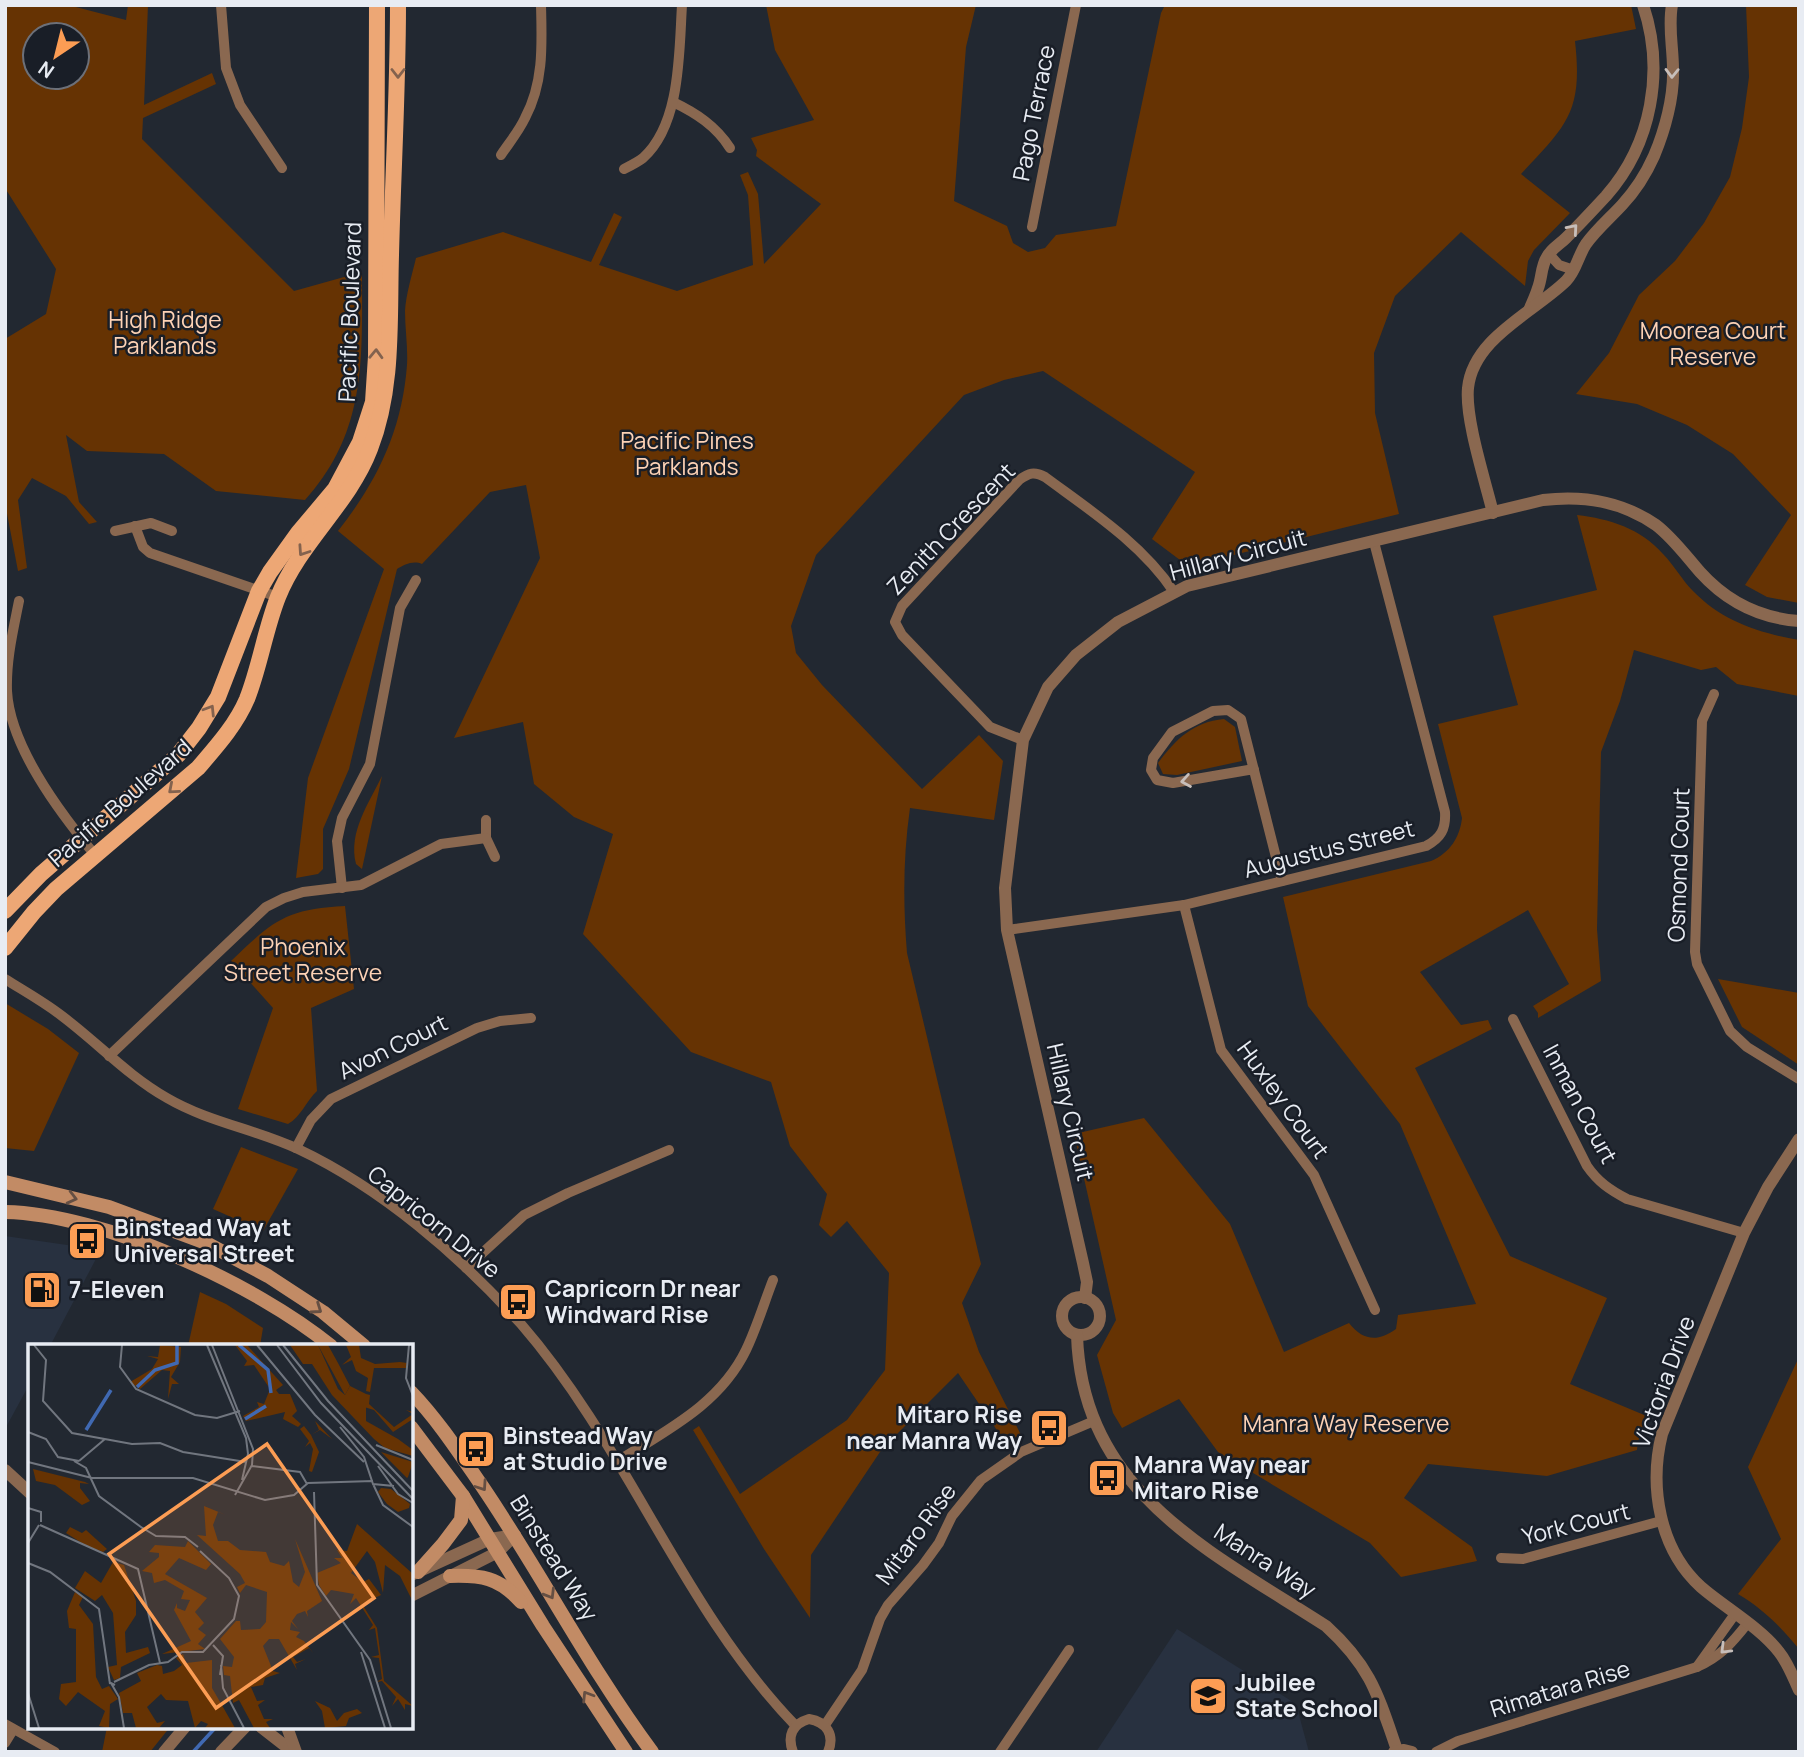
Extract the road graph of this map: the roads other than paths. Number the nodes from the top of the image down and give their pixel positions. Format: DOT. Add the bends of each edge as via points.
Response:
graph roads {
  1 [pos="221,5"];
  2 [pos="377,5"];
  3 [pos="398,5"];
  4 [pos="541,5"];
  5 [pos="682,5"];
  6 [pos="1076,5"];
  7 [pos="1643,5"];
  8 [pos="1672,5"];
  9 [pos="673,102"];
  10 [pos="730,148"];
  11 [pos="501,155"];
  12 [pos="282,168"];
  13 [pos="624,169"];
  14 [pos="1032,228"];
  15 [pos="1549,254"];
  16 [pos="1574,270"];
  17 [pos="1530,308"];
  18 [pos="1493,513"];
  19 [pos="135,526"];
  20 [pos="115,531"];
  21 [pos="172,531"];
  22 [pos="1374,542"];
  23 [pos="416,580"];
  24 [pos="259,591"];
  25 [pos="1174,592"];
  26 [pos="278,597"];
  27 [pos="19,601"];
  28 [pos="1799,621"];
  29 [pos="1714,694"];
  30 [pos="9,723"];
  31 [pos="1023,740"];
  32 [pos="1254,769"];
  33 [pos="486,820"];
  34 [pos="82,838"];
  35 [pos="486,838"];
  36 [pos="95,855"];
  37 [pos="495,857"];
  38 [pos="1282,881"];
  39 [pos="342,888"];
  40 [pos="1184,905"];
  41 [pos="5,911"];
  42 [pos="1007,930"];
  43 [pos="5,948"];
  44 [pos="5,979"];
  45 [pos="531,1018"];
  46 [pos="1513,1019"];
  47 [pos="108,1056"];
  48 [pos="1799,1079"];
  49 [pos="1799,1139"];
  50 [pos="296,1148"];
  51 [pos="669,1150"];
  52 [pos="5,1182"];
  53 [pos="5,1212"];
  54 [pos="1744,1233"];
  55 [pos="466,1268"];
  56 [pos="773,1280"];
  57 [pos="1086,1298"];
  58 [pos="1375,1310"];
  59 [pos="1077,1335"];
  60 [pos="328,1344"];
  61 [pos="362,1344"];
  62 [pos="413,1395"];
  63 [pos="1094,1421"];
  64 [pos="413,1430"];
  65 [pos="618,1461"];
  66 [pos="5,1470"];
  67 [pos="28,1491"];
  68 [pos="463,1496"];
  69 [pos="1661,1521"];
  70 [pos="515,1535"];
  71 [pos="494,1546"];
  72 [pos="1501,1558"];
  73 [pos="415,1574"];
  74 [pos="450,1576"];
  75 [pos="413,1595"];
  76 [pos="1735,1614"];
  77 [pos="1747,1624"];
  78 [pos="543,1626"];
  79 [pos="1069,1650"];
  80 [pos="1697,1667"];
  81 [pos="1799,1690"];
  82 [pos="825,1725"];
  83 [pos="795,1726"];
  84 [pos="9,1727"];
  85 [pos="184,1729"];
  86 [pos="243,1729"];
  87 [pos="264,1729"];
  88 [pos="287,1729"];
  89 [pos="5,1743"];
  90 [pos="1396,1751"];
  91 [pos="55,1752"];
  92 [pos="164,1752"];
  93 [pos="221,1752"];
  94 [pos="295,1752"];
  95 [pos="626,1752"];
  96 [pos="652,1752"];
  97 [pos="793,1752"];
  98 [pos="828,1752"];
  99 [pos="1000,1752"];
  100 [pos="1412,1752"];
  101 [pos="1436,1752"];
  1 -- 12 [label="street" via="226,68 240,105"];
  24 -- 2 [label="main road, Pacific Boulevard, one-way" via="335,489 360,442 373,402"];
  3 -- 26 [label="main road, Pacific Boulevard, one-way" via="388,374 379,424 345,498 295,562"];
  4 -- 11 [label="street" via="540,75 534,100"];
  5 -- 9 [label="street"];
  6 -- 14 [label="street, Pago Terrace"];
  15 -- 7 [label="street, one-way" via="1622,175 1647,120 1653,78 1650,23"];
  8 -- 16 [label="street, one-way" via="1672,90 1655,155 1623,204 1586,243"];
  9 -- 10 [label="street" via="719,131"];
  9 -- 13 [label="street" via="656,143 642,159"];
  15 -- 16 [label="street" via="1559,265"];
  15 -- 17 [label="street"];
  16 -- 17 [label="street"];
  17 -- 18 [label="street" via="1486,347 1476,360 1468,386 1471,425"];
  18 -- 22 [label="street, Hillary Circuit"];
  18 -- 28 [label="street, Hillary Circuit" via="1563,498 1606,501 1632,510 1657,526 1720,592 1738,604 1762,615"];
  19 -- 20 [label="street"];
  19 -- 21 [label="street" via="151,523"];
  19 -- 24 [label="street" via="150,553"];
  22 -- 25 [label="street, Hillary Circuit"];
  22 -- 38 [label="street, Augustus Street" via="1445,824 1442,833 1426,846"];
  23 -- 39 [label="street" via="400,608 370,764 342,818 337,841"];
  24 -- 26 [label="street"];
  34 -- 24 [label="main road, Pacific Boulevard, one-way" via="178,755 199,728 223,685"];
  25 -- 31 [label="street, Hillary Circuit" via="1118,622 1076,655 1048,687"];
  25 -- 31 [label="street, Zenith Crescent" via="1151,561 1045,477 1028,473 1019,480 902,606 895,622 902,635 990,727"];
  26 -- 36 [label="main road, Pacific Boulevard, one-way" via="246,700 235,721 198,768"];
  27 -- 30 [label="street" via="8,654"];
  29 -- 48 [label="street, Osmond Court" via="1702,721 1697,964 1730,1031"];
  30 -- 34 [label="street" via="56,806"];
  31 -- 42 [label="street, Hillary Circuit" via="1005,888"];
  32 -- 32 [label="street, one-way" via="1173,783 1157,780 1151,770 1153,758 1172,732 1213,711 1228,710 1241,719"];
  32 -- 38 [label="street"];
  33 -- 35 [label="street"];
  34 -- 36 [label="street"];
  34 -- 41 [label="main road, Pacific Boulevard"];
  35 -- 37 [label="street"];
  35 -- 39 [label="street" via="441,844 361,885"];
  36 -- 43 [label="main road, Pacific Boulevard" via="34,912"];
  38 -- 40 [label="street, Augustus Street"];
  39 -- 47 [label="street" via="303,892 266,907"];
  40 -- 42 [label="street, Augustus Street"];
  40 -- 58 [label="street, Huxley Court" via="1221,1050 1314,1175"];
  42 -- 57 [label="street, Hillary Circuit" via="1083,1262"];
  44 -- 47 [label="street, Capricorn Drive" via="61,1015"];
  45 -- 50 [label="street, Avon Court" via="477,1028 343,1092 321,1108"];
  46 -- 54 [label="street, Inman Court" via="1596,1179 1627,1199"];
  47 -- 50 [label="street, Capricorn Drive" via="183,1107"];
  49 -- 54 [label="street, Victoria Drive"];
  50 -- 55 [label="street, Capricorn Drive" via="341,1171 400,1212"];
  51 -- 55 [label="street" via="524,1215"];
  52 -- 61 [label="main road, one-way" via="109,1207 206,1243 268,1276"];
  53 -- 60 [label="main road" via="67,1220 161,1251 263,1299"];
  54 -- 69 [label="street, Victoria Drive" via="1662,1434 1656,1484"];
  55 -- 65 [label="street, Capricorn Drive" via="547,1356"];
  56 -- 65 [label="street" via="746,1350 719,1390 697,1410"];
  57 -- 59 [label="street" via="1097,1307 1100,1321 1091,1333"];
  57 -- 59 [label="street" via="1073,1299 1062,1315 1066,1327"];
  59 -- 63 [label="street, Manra Way" via="1080,1379"];
  62 -- 70 [label="main road, Binstead Way, one-way"];
  63 -- 82 [label="street, Mitaro Rise" via="1021,1451 981,1480 923,1565 888,1605 862,1670"];
  63 -- 90 [label="street, Manra Way" via="1126,1476 1173,1525 1346,1644 1374,1686"];
  64 -- 68 [label="main road, Binstead Way"];
  65 -- 83 [label="street, Capricorn Drive" via="706,1611"];
  66 -- 67 [label="street"];
  68 -- 71 [label="main road, Binstead Way"];
  68 -- 73 [label="main road" via="461,1520"];
  69 -- 72 [label="street, York Court" via="1523,1559"];
  69 -- 76 [label="street, Victoria Drive" via="1677,1557 1699,1585"];
  70 -- 71 [label="street"];
  70 -- 96 [label="main road, Binstead Way, one-way" via="625,1716"];
  71 -- 73 [label="street"];
  71 -- 74 [label="street"];
  71 -- 78 [label="main road, Binstead Way"];
  74 -- 75 [label="street"];
  74 -- 78 [label="main road" via="499,1582"];
  76 -- 77 [label="street, Victoria Drive"];
  76 -- 80 [label="street"];
  77 -- 80 [label="street, Rimatara Rise, one-way" via="1726,1651"];
  77 -- 81 [label="street, Victoria Drive" via="1779,1651"];
  95 -- 78 [label="main road, Binstead Way, one-way"];
  79 -- 99 [label="street"];
  80 -- 101 [label="street, Rimatara Rise" via="1458,1741"];
  82 -- 83 [label="street" via="809,1719"];
  82 -- 98 [label="street" via="831,1738"];
  83 -- 97 [label="street" via="789,1742"];
  84 -- 89 [label="street"];
  84 -- 91 [label="street"];
  85 -- 92 [label="street"];
  86 -- 93 [label="street"];
  87 -- 94 [label="street"];
  88 -- 94 [label="street"];
  90 -- 100 [label="street, Manra Way"];
}
